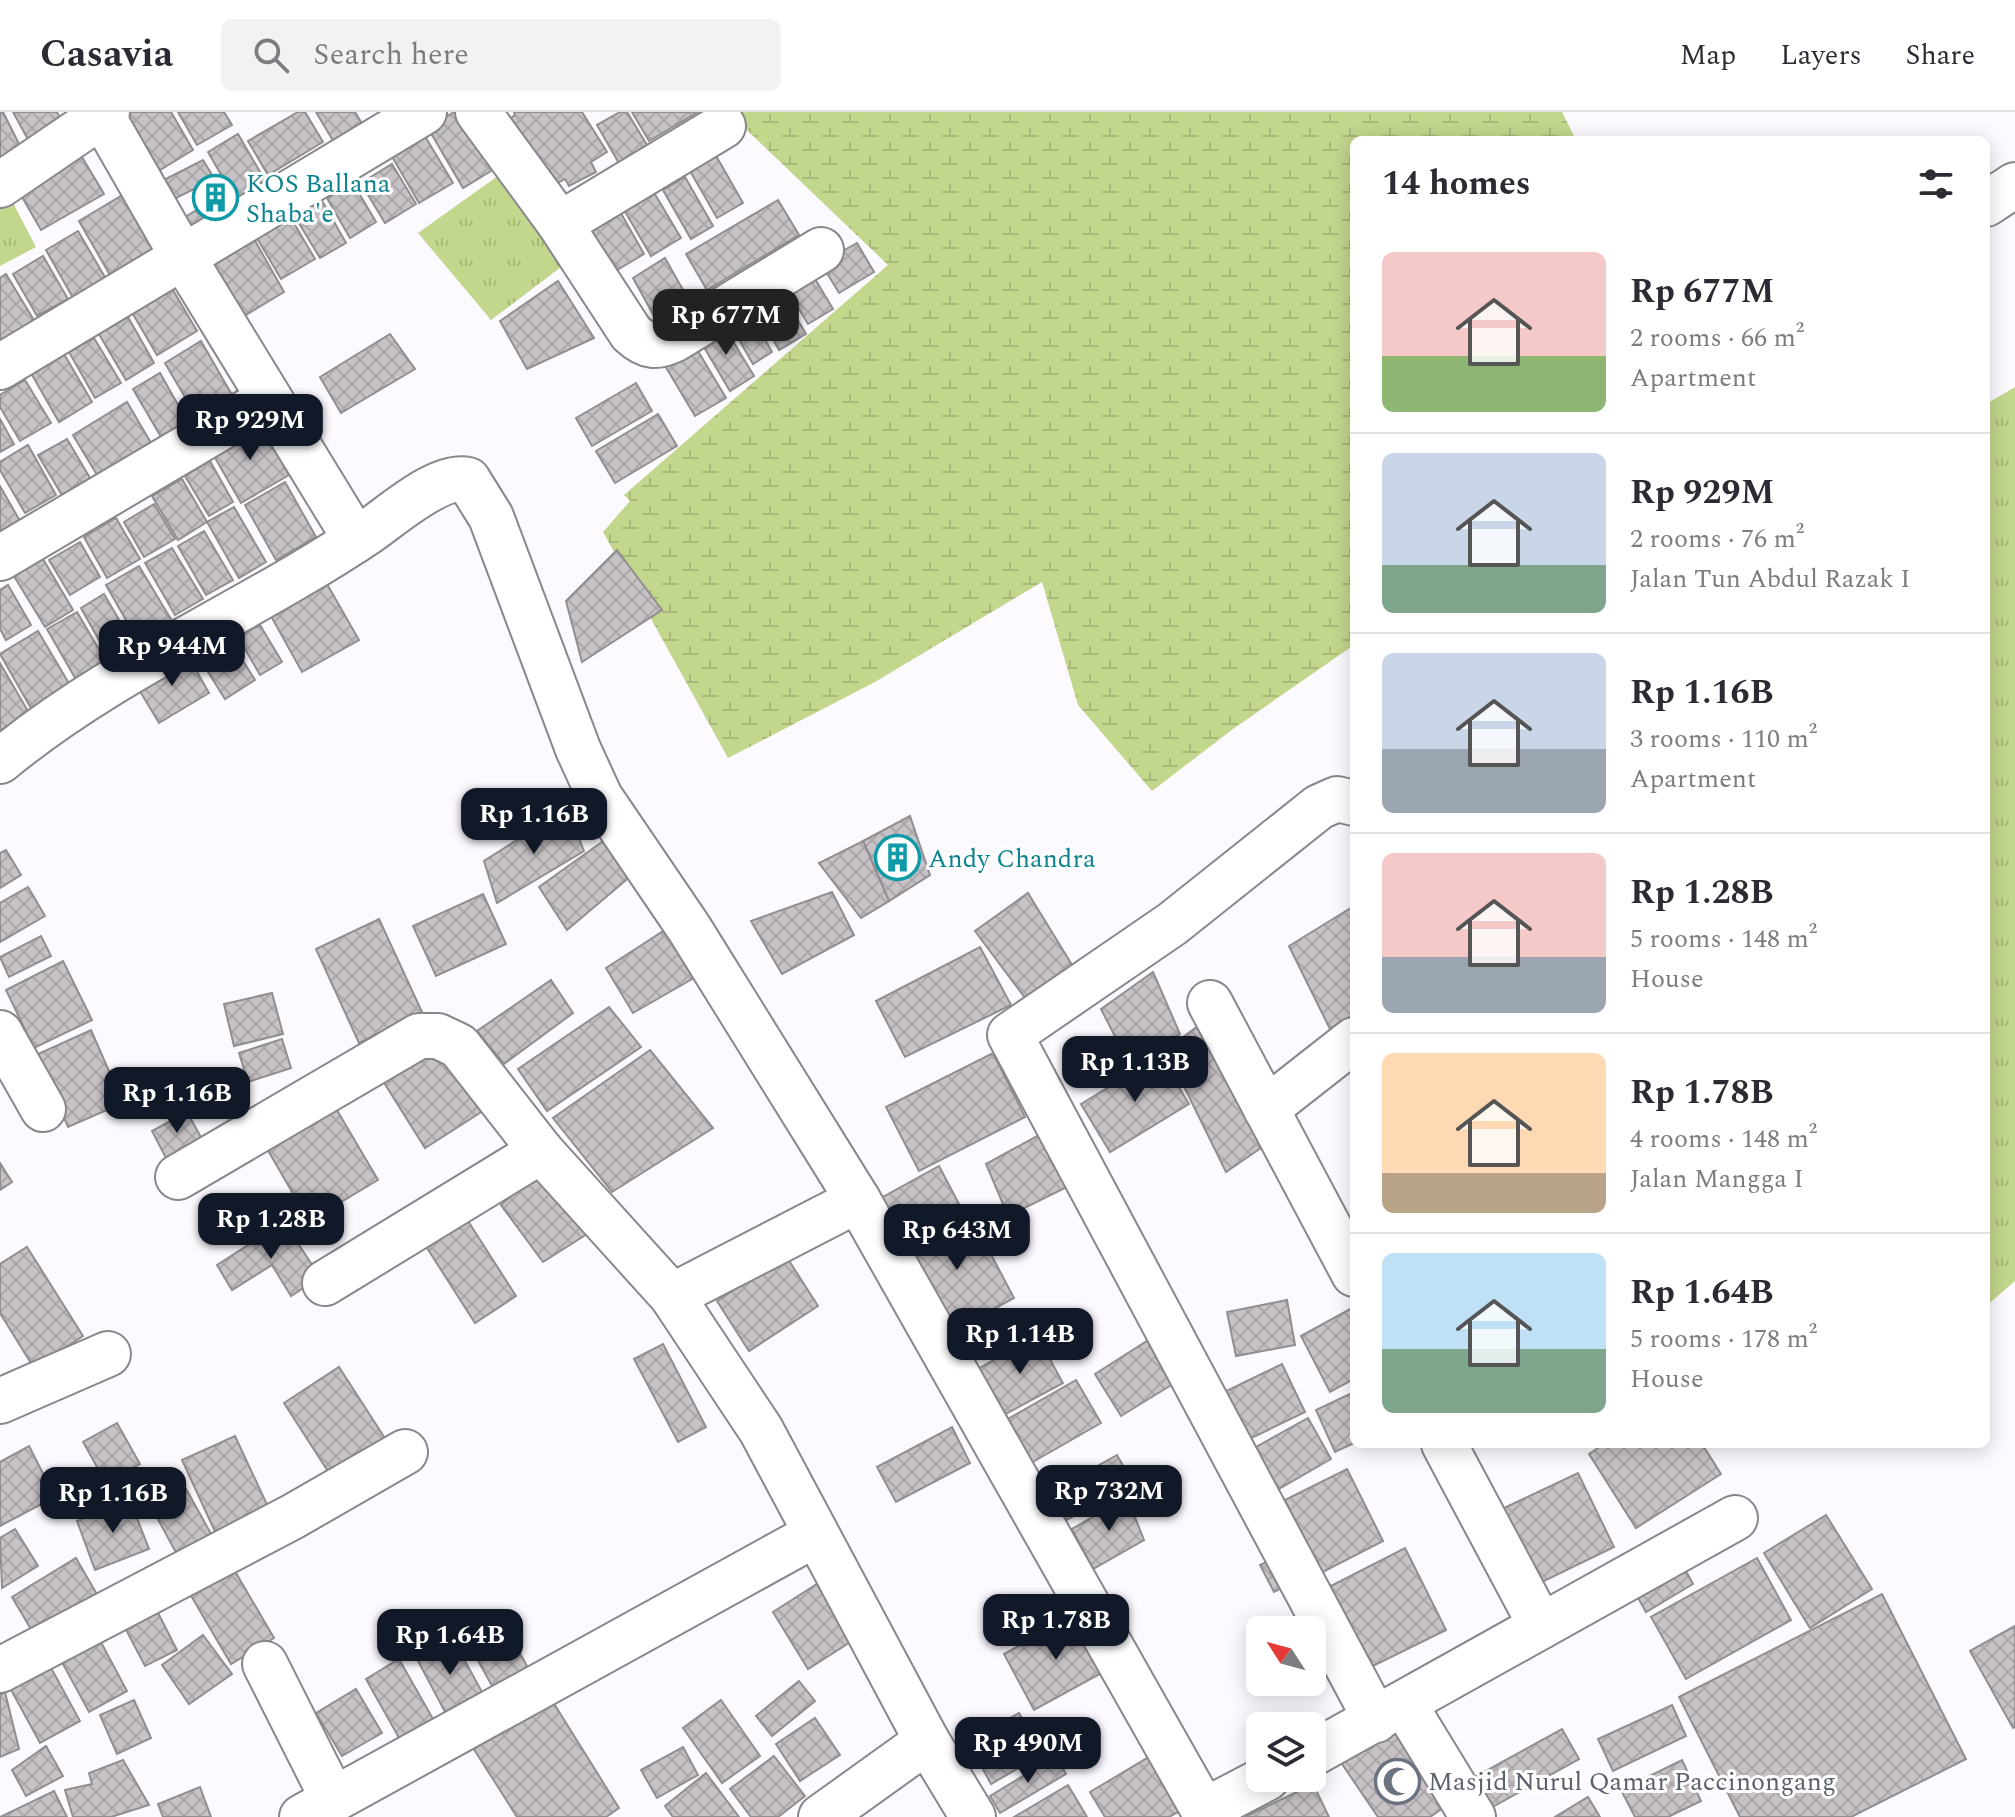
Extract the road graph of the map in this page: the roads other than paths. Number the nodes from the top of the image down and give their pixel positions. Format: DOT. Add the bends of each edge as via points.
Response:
graph roads {
  1 [pos="424,112"];
  2 [pos="478,112"];
  3 [pos="103,113"];
  4 [pos="723,126"];
  5 [pos="0,185"];
  6 [pos="2015,185"];
  7 [pos="1990,201"];
  8 [pos="560,224"];
  9 [pos="821,250"];
  10 [pos="183,257"];
  11 [pos="0,367"];
  12 [pos="269,399"];
  13 [pos="356,540"];
  14 [pos="0,558"];
  15 [pos="0,761"];
  16 [pos="1350,802"];
  17 [pos="1210,1003"];
  18 [pos="0,1033"];
  19 [pos="1350,1043"];
  20 [pos="43,1109"];
  21 [pos="1266,1109"];
  22 [pos="541,1151"];
  23 [pos="178,1177"];
  24 [pos="858,1200"];
  25 [pos="1350,1266"];
  26 [pos="325,1283"];
  27 [pos="672,1296"];
  28 [pos="108,1354"];
  29 [pos="0,1401"];
  30 [pos="1446,1448"];
  31 [pos="405,1452"];
  32 [pos="1735,1518"];
  33 [pos="816,1534"];
  34 [pos="1541,1626"];
  35 [pos="265,1664"];
  36 [pos="0,1670"];
  37 [pos="1390,1712"];
  38 [pos="927,1741"];
  39 [pos="1326,1746"];
  40 [pos="1246,1790"];
  41 [pos="317,1811"];
  42 [pos="1206,1814"];
  43 [pos="821,1817"];
  44 [pos="973,1817"];
  45 [pos="1473,1817"];
  1 -- 10 [label="street"];
  2 -- 8 [label="street"];
  3 -- 5 [label="street"];
  3 -- 10 [label="street"];
  4 -- 8 [label="street"];
  6 -- 7 [label="street"];
  8 -- 9 [label="street" via="631,333 655,347"];
  10 -- 11 [label="street"];
  10 -- 12 [label="street"];
  12 -- 13 [label="street"];
  12 -- 14 [label="street"];
  13 -- 15 [label="street" via="125,676"];
  13 -- 24 [label="street" via="441,483 468,480 477,490 600,797 689,928"];
  16 -- 37 [label="street" via="1337,799 1319,807 1172,924 1010,1035"];
  17 -- 21 [label="street"];
  18 -- 20 [label="street"];
  19 -- 21 [label="street"];
  21 -- 25 [label="street"];
  22 -- 23 [label="street" via="459,1046 430,1035 401,1044"];
  22 -- 26 [label="street"];
  22 -- 27 [label="street"];
  24 -- 27 [label="street"];
  24 -- 42 [label="street"];
  27 -- 33 [label="street" via="761,1430"];
  28 -- 29 [label="street"];
  30 -- 34 [label="street"];
  31 -- 36 [label="street"];
  32 -- 34 [label="street"];
  33 -- 38 [label="street"];
  33 -- 41 [label="street"];
  34 -- 37 [label="street"];
  35 -- 41 [label="street"];
  37 -- 39 [label="street"];
  37 -- 45 [label="street"];
  38 -- 43 [label="street"];
  38 -- 44 [label="street"];
  40 -- 42 [label="street"];
}
